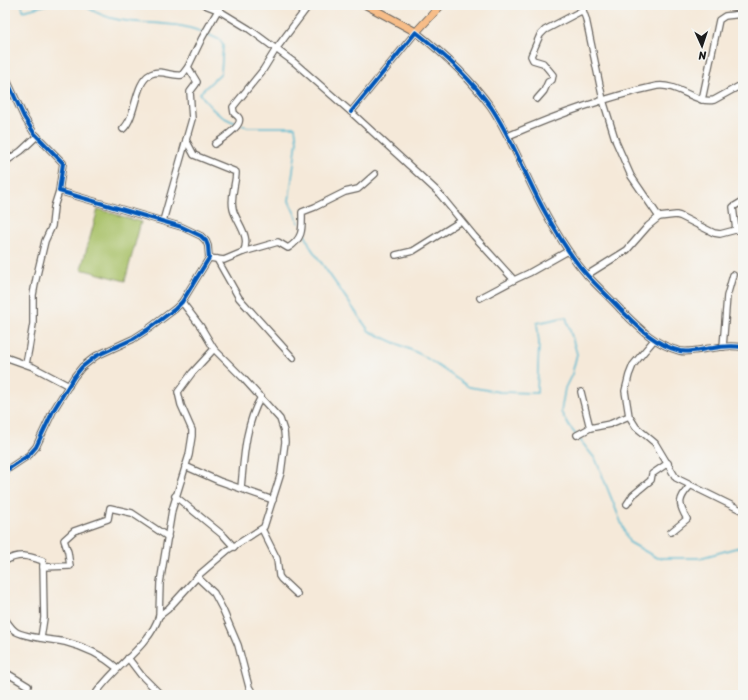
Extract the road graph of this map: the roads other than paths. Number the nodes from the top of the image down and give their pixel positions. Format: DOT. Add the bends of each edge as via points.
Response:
graph roads {
  1 [pos="205,5"];
  2 [pos="309,5"];
  3 [pos="366,5"];
  4 [pos="441,5"];
  5 [pos="219,8"];
  6 [pos="582,8"];
  7 [pos="743,14"];
  8 [pos="416,32"];
  9 [pos="276,49"];
  10 [pos="188,67"];
  11 [pos="5,76"];
  12 [pos="743,84"];
  13 [pos="537,99"];
  14 [pos="603,100"];
  15 [pos="702,100"];
  16 [pos="351,112"];
  17 [pos="123,129"];
  18 [pos="37,136"];
  19 [pos="508,136"];
  20 [pos="186,140"];
  21 [pos="215,144"];
  22 [pos="5,162"];
  23 [pos="375,174"];
  24 [pos="60,191"];
  25 [pos="743,200"];
  26 [pos="659,217"];
  27 [pos="163,221"];
  28 [pos="461,221"];
  29 [pos="743,228"];
  30 [pos="736,230"];
  31 [pos="568,251"];
  32 [pos="243,252"];
  33 [pos="396,256"];
  34 [pos="209,258"];
  35 [pos="217,259"];
  36 [pos="587,275"];
  37 [pos="733,275"];
  38 [pos="514,280"];
  39 [pos="480,298"];
  40 [pos="182,302"];
  41 [pos="654,340"];
  42 [pos="743,346"];
  43 [pos="723,347"];
  44 [pos="214,349"];
  45 [pos="5,357"];
  46 [pos="293,358"];
  47 [pos="26,364"];
  48 [pos="69,386"];
  49 [pos="580,392"];
  50 [pos="261,397"];
  51 [pos="629,416"];
  52 [pos="590,428"];
  53 [pos="577,435"];
  54 [pos="668,463"];
  55 [pos="185,466"];
  56 [pos="5,471"];
  57 [pos="690,486"];
  58 [pos="241,488"];
  59 [pos="175,496"];
  60 [pos="273,500"];
  61 [pos="627,504"];
  62 [pos="743,511"];
  63 [pos="262,529"];
  64 [pos="672,532"];
  65 [pos="168,537"];
  66 [pos="234,547"];
  67 [pos="5,561"];
  68 [pos="43,567"];
  69 [pos="197,577"];
  70 [pos="297,594"];
  71 [pos="159,616"];
  72 [pos="5,619"];
  73 [pos="41,638"];
  74 [pos="128,658"];
  75 [pos="117,668"];
  76 [pos="5,672"];
  77 [pos="28,686"];
  78 [pos="95,695"];
  79 [pos="161,695"];
  80 [pos="254,695"];
  1 -- 5 [label="street"];
  2 -- 9 [label="street"];
  3 -- 8 [label="main road"];
  4 -- 8 [label="main road"];
  5 -- 9 [label="street"];
  5 -- 10 [label="street"];
  6 -- 13 [label="street" via="545,30 540,36 531,56 533,60 543,63 553,75"];
  6 -- 14 [label="street"];
  7 -- 15 [label="street" via="724,16 719,20"];
  8 -- 16 [label="street"];
  8 -- 19 [label="street" via="474,85"];
  9 -- 16 [label="street"];
  9 -- 21 [label="street" via="234,107 234,113 239,118 236,127"];
  10 -- 17 [label="street" via="181,76 162,72 147,77 140,87 130,121"];
  10 -- 20 [label="street" via="197,82 190,92 192,119"];
  11 -- 18 [label="street" via="24,117"];
  12 -- 15 [label="street" via="714,100"];
  14 -- 15 [label="street" via="662,85"];
  14 -- 19 [label="street"];
  14 -- 26 [label="street" via="616,142 629,170"];
  16 -- 28 [label="street" via="430,184"];
  18 -- 22 [label="street"];
  18 -- 24 [label="street" via="63,163"];
  19 -- 31 [label="street" via="541,206"];
  20 -- 27 [label="street"];
  20 -- 32 [label="street" via="194,155 236,172 232,207 244,236"];
  23 -- 32 [label="street" via="358,189 345,192 302,212 302,232 296,243 288,248 278,242"];
  24 -- 27 [label="street"];
  24 -- 47 [label="street" via="36,279 33,324"];
  25 -- 30 [label="street" via="733,207"];
  26 -- 30 [label="street" via="680,216 714,233"];
  26 -- 36 [label="street" via="627,250"];
  27 -- 34 [label="street" via="201,236 208,246"];
  28 -- 33 [label="street" via="413,251"];
  28 -- 38 [label="street"];
  29 -- 30 [label="street"];
  31 -- 36 [label="street"];
  31 -- 38 [label="street"];
  32 -- 35 [label="street" via="229,259"];
  34 -- 35 [label="street"];
  34 -- 40 [label="street"];
  35 -- 46 [label="street" via="239,298"];
  36 -- 41 [label="street"];
  37 -- 43 [label="street" via="727,296"];
  38 -- 39 [label="street"];
  40 -- 44 [label="street"];
  40 -- 48 [label="street" via="147,330 88,361"];
  41 -- 43 [label="street" via="670,348 690,352"];
  41 -- 51 [label="street" via="628,375 625,391"];
  42 -- 43 [label="street"];
  44 -- 50 [label="street"];
  44 -- 55 [label="street" via="178,392 192,433"];
  45 -- 47 [label="street"];
  47 -- 48 [label="street"];
  48 -- 56 [label="street" via="36,447 29,455"];
  49 -- 52 [label="street"];
  50 -- 58 [label="street" via="246,434"];
  50 -- 60 [label="street" via="280,419 284,431 281,473"];
  51 -- 52 [label="street" via="610,424"];
  51 -- 54 [label="street" via="636,427 655,443"];
  52 -- 53 [label="street"];
  54 -- 57 [label="street" via="676,478"];
  54 -- 61 [label="street" via="652,474 652,480 633,495"];
  55 -- 58 [label="street"];
  55 -- 59 [label="street"];
  57 -- 62 [label="street"];
  57 -- 64 [label="street" via="682,494 680,502 681,510 687,519"];
  58 -- 60 [label="street"];
  59 -- 65 [label="street"];
  59 -- 66 [label="street"];
  60 -- 63 [label="street"];
  63 -- 66 [label="street"];
  63 -- 70 [label="street" via="277,559 279,576"];
  65 -- 68 [label="street" via="132,513 110,508 108,519 74,531 64,540 70,566"];
  65 -- 71 [label="street" via="160,583"];
  66 -- 69 [label="street"];
  67 -- 68 [label="street" via="25,555 43,561"];
  68 -- 73 [label="street" via="44,618"];
  69 -- 71 [label="street"];
  69 -- 80 [label="street" via="214,593 223,610"];
  71 -- 74 [label="street" via="147,637"];
  72 -- 73 [label="street" via="15,632"];
  73 -- 75 [label="street" via="66,642 86,649 104,657"];
  74 -- 75 [label="street"];
  74 -- 79 [label="street"];
  75 -- 78 [label="street"];
  76 -- 77 [label="street"];
}
